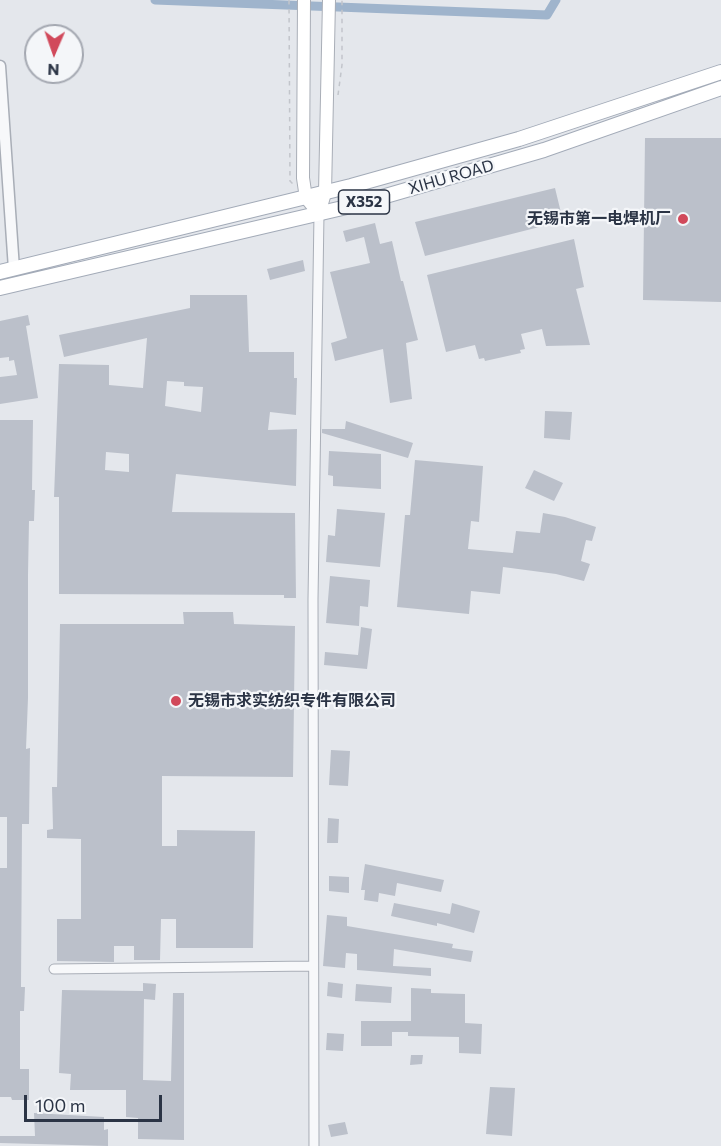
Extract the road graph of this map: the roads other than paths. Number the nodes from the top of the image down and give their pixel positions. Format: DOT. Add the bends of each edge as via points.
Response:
graph roads {
  1 [pos="304,0"];
  2 [pos="329,0"];
  3 [pos="0,66"];
  4 [pos="721,72"];
  5 [pos="721,88"];
  6 [pos="325,193"];
  7 [pos="306,198"];
  8 [pos="319,214"];
  9 [pos="7,270"];
  10 [pos="0,288"];
  11 [pos="314,966"];
  12 [pos="54,969"];
  13 [pos="314,1146"];
  1 -- 7 [label="main road"];
  2 -- 6 [label="main road" via="336,21 326,85"];
  3 -- 9 [label="street"];
  4 -- 6 [label="main road, XIHU ROAD / X352" via="519,138"];
  5 -- 8 [label="main road, XIHU ROAD / X352" via="544,150"];
  6 -- 7 [label="main road, XIHU ROAD / X352"];
  6 -- 8 [label="main road"];
  7 -- 8 [label="main road"];
  7 -- 9 [label="main road, XIHU ROAD / X352"];
  8 -- 10 [label="main road, XIHU ROAD / X352"];
  8 -- 11 [label="street" via="313,599"];
  11 -- 12 [label="street"];
  11 -- 13 [label="street"];
}
